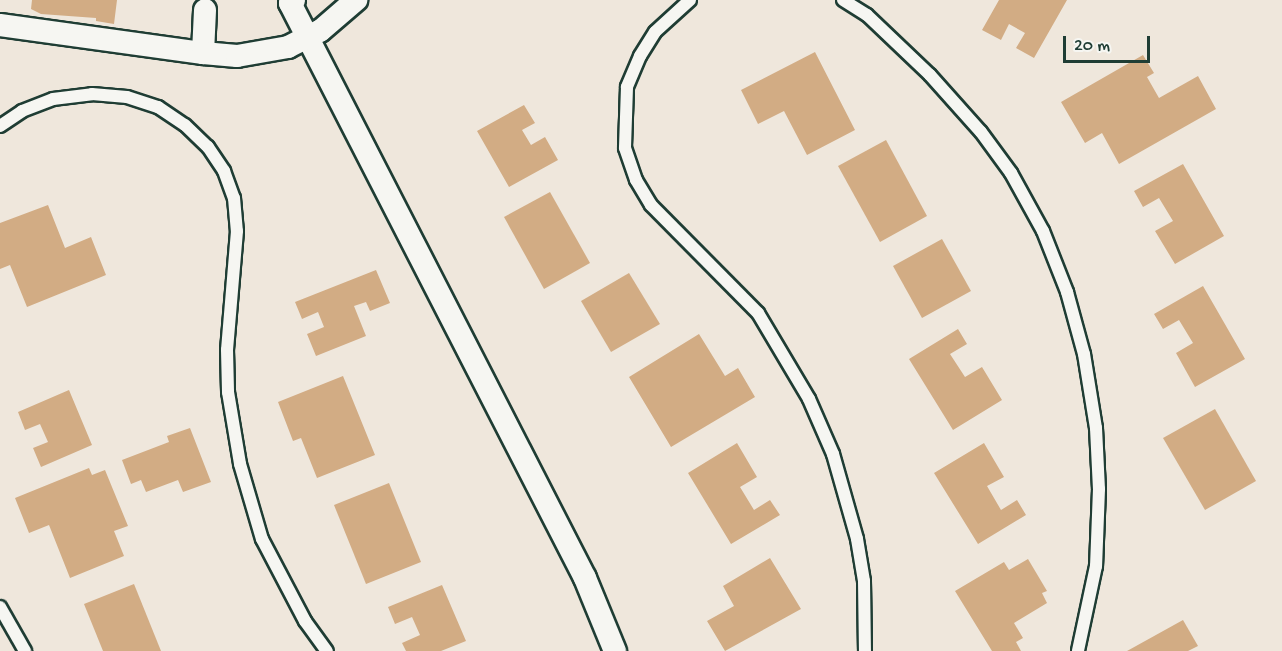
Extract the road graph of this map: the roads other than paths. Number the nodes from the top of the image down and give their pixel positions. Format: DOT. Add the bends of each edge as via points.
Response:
graph roads {
  1 [pos="294,0"];
  2 [pos="356,0"];
  3 [pos="690,0"];
  4 [pos="843,0"];
  5 [pos="205,10"];
  6 [pos="0,25"];
  7 [pos="307,37"];
  8 [pos="203,53"];
  9 [pos="0,126"];
  10 [pos="0,607"];
  11 [pos="25,651"];
  12 [pos="327,651"];
  13 [pos="615,651"];
  14 [pos="865,651"];
  15 [pos="1078,651"];
  1 -- 7 [label="street" via="290,3"];
  2 -- 7 [label="street" via="349,10"];
  3 -- 14 [label="lane" via="655,32 640,56 627,87 626,148 636,180 651,205 758,313 809,399 833,454 857,539 864,581"];
  4 -- 15 [label="lane" via="867,15 981,132 1011,173 1043,231 1067,292 1084,354 1096,428 1099,489 1096,566"];
  5 -- 8 [label="street"];
  6 -- 8 [label="street"];
  7 -- 8 [label="street" via="262,54"];
  7 -- 13 [label="street" via="585,578"];
  9 -- 12 [label="lane" via="22,111 53,99 92,94 128,97 158,107 185,125 208,147 224,171 234,198 237,231 227,350 228,392 240,464 267,548 305,621"];
  10 -- 11 [label="lane"];
}
